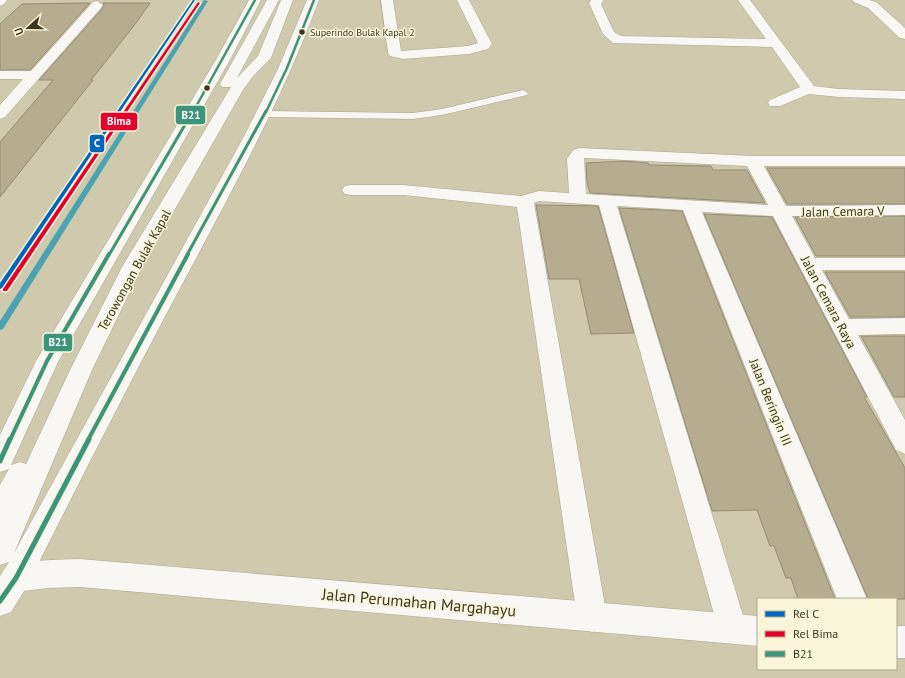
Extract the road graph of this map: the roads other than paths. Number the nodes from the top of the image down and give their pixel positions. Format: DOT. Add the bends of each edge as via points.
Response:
graph roads {
  1 [pos="255,0"];
  2 [pos="273,0"];
  3 [pos="287,0"];
  4 [pos="313,0"];
  5 [pos="387,0"];
  6 [pos="463,0"];
  7 [pos="598,0"];
  8 [pos="744,0"];
  9 [pos="858,0"];
  10 [pos="97,5"];
  11 [pos="905,35"];
  12 [pos="776,43"];
  13 [pos="35,75"];
  14 [pos="0,76"];
  15 [pos="808,89"];
  16 [pos="522,93"];
  17 [pos="905,95"];
  18 [pos="775,103"];
  19 [pos="0,114"];
  20 [pos="265,114"];
  21 [pos="753,161"];
  22 [pos="905,161"];
  23 [pos="350,190"];
  24 [pos="592,199"];
  25 [pos="525,202"];
  26 [pos="690,205"];
  27 [pos="905,210"];
  28 [pos="780,211"];
  29 [pos="808,264"];
  30 [pos="905,264"];
  31 [pos="905,326"];
  32 [pos="842,327"];
  33 [pos="896,408"];
  34 [pos="905,443"];
  35 [pos="0,461"];
  36 [pos="0,511"];
  37 [pos="0,552"];
  38 [pos="16,578"];
  39 [pos="852,598"];
  40 [pos="0,601"];
  41 [pos="592,617"];
  42 [pos="745,629"];
  1 -- 35 [label="main road" via="221,65 47,361"];
  2 -- 36 [label="main road, Terowongan Bulak Kapal" via="123,275"];
  3 -- 37 [label="main road, Terowongan Bulak Kapal" via="264,58 248,73 236,90 132,266 81,370"];
  4 -- 20 [label="main road" via="307,20"];
  5 -- 6 [label="main road" via="395,54 403,55 469,50 483,46 485,44"];
  7 -- 12 [label="main road" via="595,3 608,34 618,40"];
  8 -- 12 [label="main road"];
  9 -- 11 [label="main road" via="872,6"];
  10 -- 13 [label="main road"];
  12 -- 15 [label="main road"];
  13 -- 14 [label="main road"];
  13 -- 19 [label="main road"];
  15 -- 17 [label="main road" via="839,93"];
  15 -- 18 [label="main road"];
  16 -- 20 [label="lane" via="457,109 413,116"];
  20 -- 38 [label="main road" via="124,372"];
  21 -- 22 [label="main road"];
  21 -- 24 [label="main road" via="578,153 575,159"];
  21 -- 28 [label="main road, Jalan Cemara Raya"];
  23 -- 25 [label="main road" via="403,190"];
  24 -- 25 [label="main road, Jalan Cemara V" via="538,196"];
  24 -- 26 [label="main road, Jalan Cemara V"];
  24 -- 42 [label="main road"];
  25 -- 41 [label="main road"];
  26 -- 28 [label="main road, Jalan Cemara V"];
  26 -- 39 [label="main road, Jalan Beringin III"];
  27 -- 28 [label="main road, Jalan Cemara V"];
  28 -- 29 [label="main road, Jalan Cemara Raya"];
  29 -- 30 [label="main road"];
  29 -- 32 [label="main road, Jalan Cemara Raya"];
  31 -- 32 [label="main road"];
  32 -- 33 [label="main road, Jalan Cemara Raya"];
  33 -- 34 [label="main road, Jalan Cemara Raya"];
  38 -- 40 [label="main road"];
  38 -- 41 [label="main road, Jalan Perumahan Margahayu" via="80,573"];
  41 -- 42 [label="main road, Jalan Perumahan Margahayu"];
}
